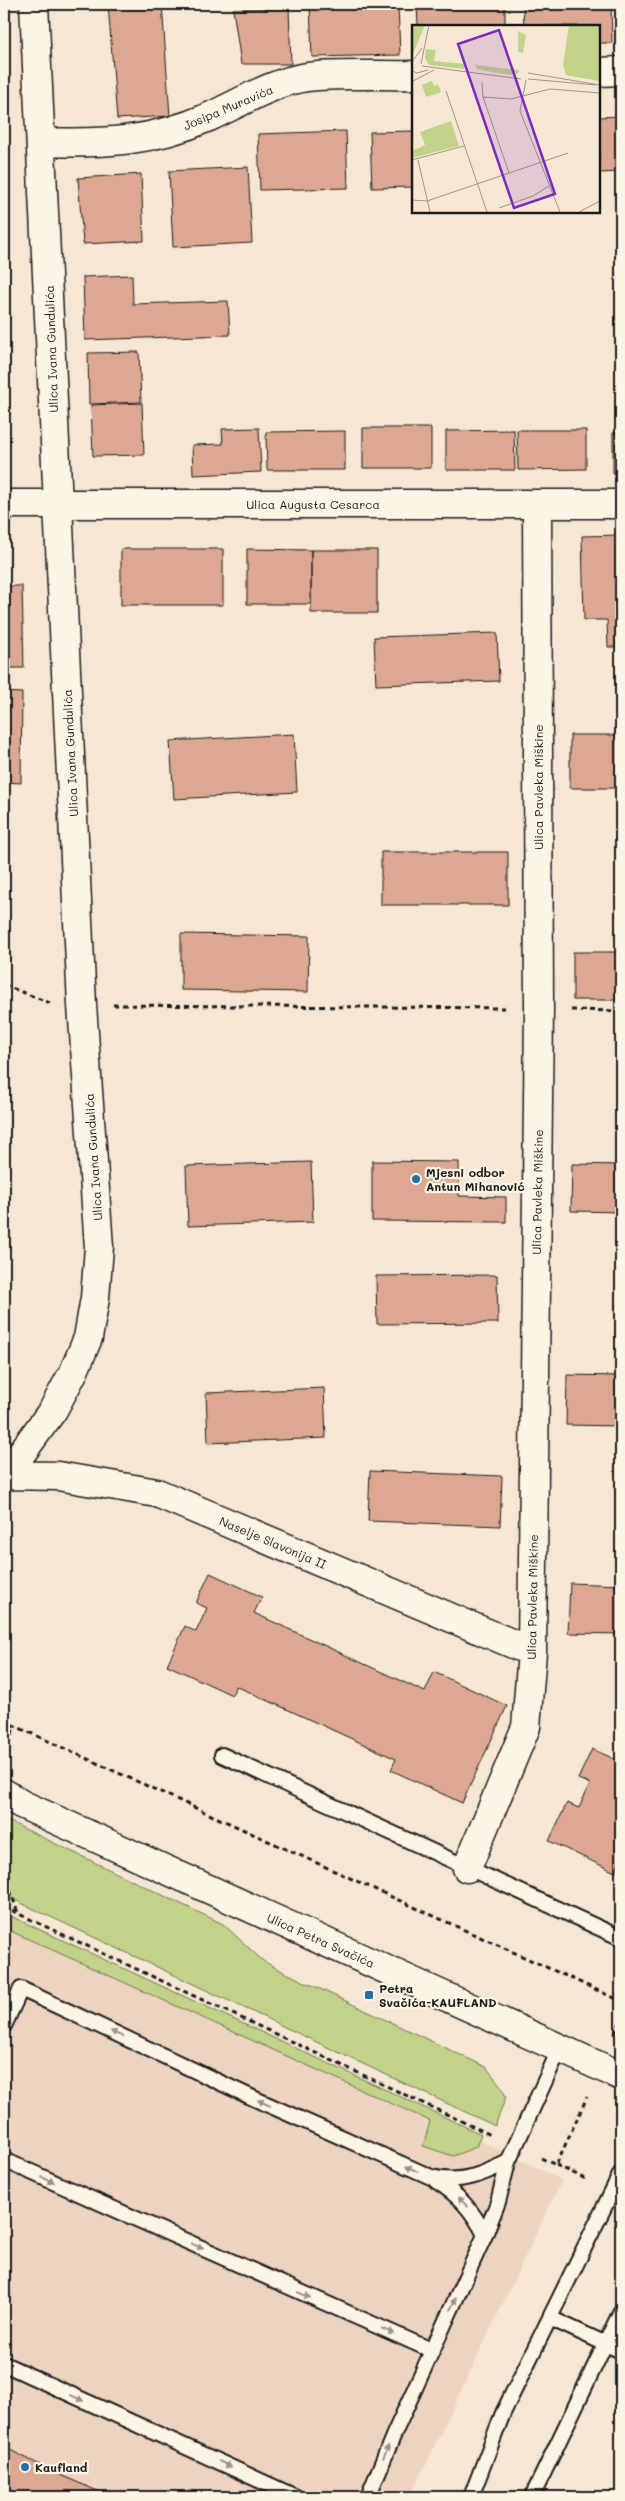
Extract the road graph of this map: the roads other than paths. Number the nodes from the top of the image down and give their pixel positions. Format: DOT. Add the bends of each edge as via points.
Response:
graph roads {
  1 [pos="34,4"];
  2 [pos="621,71"];
  3 [pos="600,72"];
  4 [pos="412,75"];
  5 [pos="42,142"];
  6 [pos="4,504"];
  7 [pos="58,504"];
  8 [pos="538,504"];
  9 [pos="621,504"];
  10 [pos="4,1476"];
  11 [pos="532,1652"];
  12 [pos="222,1755"];
  13 [pos="10,1799"];
  14 [pos="468,1868"];
  15 [pos="621,1938"];
  16 [pos="4,2026"];
  17 [pos="560,2048"];
  18 [pos="621,2076"];
  19 [pos="4,2160"];
  20 [pos="508,2162"];
  21 [pos="621,2173"];
  22 [pos="431,2177"];
  23 [pos="484,2235"];
  24 [pos="621,2310"];
  25 [pos="550,2318"];
  26 [pos="606,2344"];
  27 [pos="431,2350"];
  28 [pos="621,2351"];
  29 [pos="4,2364"];
  30 [pos="296,2497"];
  31 [pos="368,2497"];
  32 [pos="471,2497"];
  33 [pos="532,2497"];
  1 -- 5 [label="street, Ulica Ivana Gundulića"];
  2 -- 3 [label="street"];
  4 -- 5 [label="street, Josipa Muravića" via="307,77 258,93 208,117 156,136 96,144"];
  5 -- 7 [label="street, Ulica Ivana Gundulića"];
  6 -- 7 [label="street, Ulica Augusta Cesarca"];
  7 -- 8 [label="street, Ulica Augusta Cesarca"];
  7 -- 10 [label="street, Ulica Ivana Gundulića" via="82,1005 99,1246 88,1338 53,1410"];
  8 -- 9 [label="street, Ulica Augusta Cesarca"];
  8 -- 11 [label="street, Ulica Pavleka Miškine" via="539,1009"];
  10 -- 11 [label="street, Naselje Slavonija II" via="58,1476 157,1493"];
  11 -- 14 [label="street, Ulica Pavleka Miškine" via="526,1727"];
  12 -- 14 [label="lane"];
  13 -- 17 [label="street, Ulica Petra Svačića"];
  14 -- 15 [label="lane"];
  22 -- 16 [label="lane, one-way" via="21,1989"];
  17 -- 18 [label="street, Ulica Petra Svačića"];
  17 -- 20 [label="lane"];
  19 -- 27 [label="lane, one-way"];
  20 -- 22 [label="lane" via="469,2178 450,2181"];
  20 -- 23 [label="lane" via="498,2202"];
  21 -- 25 [label="lane"];
  23 -- 22 [label="lane, one-way" via="466,2204"];
  27 -- 23 [label="lane, one-way"];
  24 -- 26 [label="lane"];
  25 -- 26 [label="lane"];
  25 -- 32 [label="lane" via="503,2413"];
  26 -- 28 [label="lane"];
  26 -- 33 [label="lane"];
  31 -- 27 [label="lane, one-way"];
  29 -- 30 [label="lane, one-way"];
}
